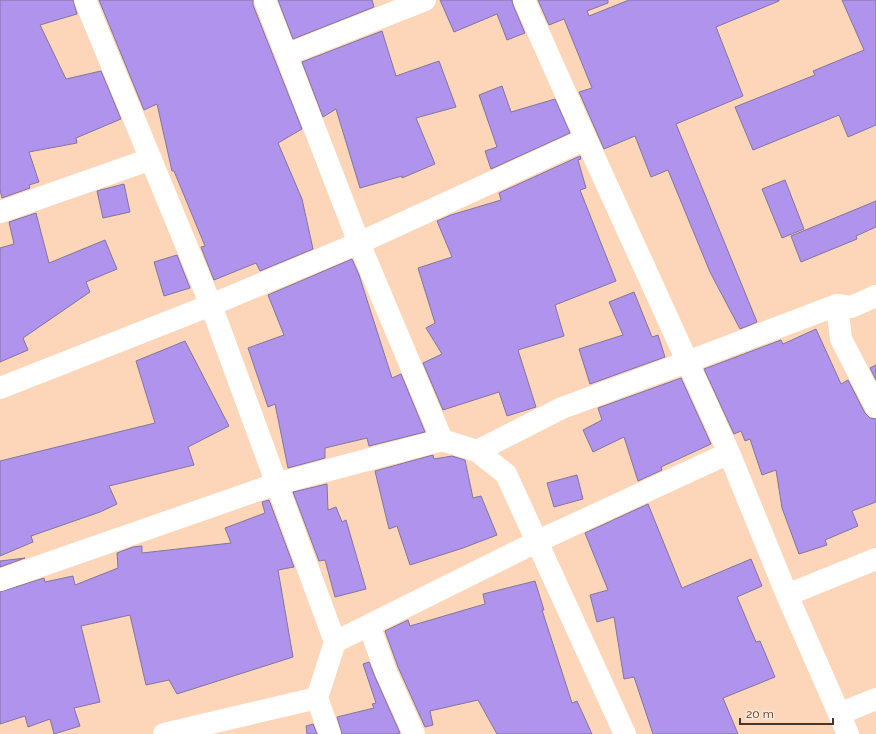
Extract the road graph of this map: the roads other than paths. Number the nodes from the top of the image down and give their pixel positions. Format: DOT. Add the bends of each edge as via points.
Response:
graph roads {
  1 [pos="85,0"];
  2 [pos="265,0"];
  3 [pos="426,0"];
  4 [pos="524,0"];
  5 [pos="286,55"];
  6 [pos="586,139"];
  7 [pos="151,159"];
  8 [pos="0,212"];
  9 [pos="359,243"];
  10 [pos="876,296"];
  11 [pos="211,305"];
  12 [pos="837,306"];
  13 [pos="687,362"];
  14 [pos="0,388"];
  15 [pos="876,407"];
  16 [pos="442,440"];
  17 [pos="477,451"];
  18 [pos="729,453"];
  19 [pos="276,484"];
  20 [pos="536,542"];
  21 [pos="876,559"];
  22 [pos="0,580"];
  23 [pos="787,595"];
  24 [pos="369,625"];
  25 [pos="334,642"];
  26 [pos="317,698"];
  27 [pos="876,699"];
  28 [pos="839,714"];
  29 [pos="164,734"];
  30 [pos="330,734"];
  31 [pos="414,734"];
  32 [pos="625,734"];
  33 [pos="848,734"];
  1 -- 7 [label="street"];
  2 -- 5 [label="street"];
  3 -- 5 [label="street"];
  4 -- 6 [label="street"];
  5 -- 9 [label="street"];
  6 -- 9 [label="street"];
  6 -- 13 [label="street"];
  7 -- 8 [label="street"];
  7 -- 11 [label="street"];
  9 -- 11 [label="street"];
  9 -- 16 [label="street"];
  10 -- 12 [label="street" via="851,307"];
  11 -- 14 [label="street"];
  11 -- 19 [label="street"];
  12 -- 13 [label="street"];
  12 -- 15 [label="street" via="841,339"];
  13 -- 17 [label="street" via="562,408"];
  13 -- 18 [label="street"];
  16 -- 17 [label="street"];
  16 -- 19 [label="street"];
  17 -- 20 [label="street" via="506,474"];
  18 -- 20 [label="street"];
  18 -- 23 [label="street"];
  19 -- 22 [label="street"];
  19 -- 25 [label="street"];
  20 -- 24 [label="street"];
  20 -- 32 [label="street"];
  21 -- 23 [label="street"];
  23 -- 28 [label="street"];
  24 -- 25 [label="street"];
  24 -- 31 [label="street" via="386,672"];
  25 -- 26 [label="street"];
  26 -- 29 [label="street"];
  26 -- 30 [label="street"];
  27 -- 28 [label="street"];
  28 -- 33 [label="street"];
}
